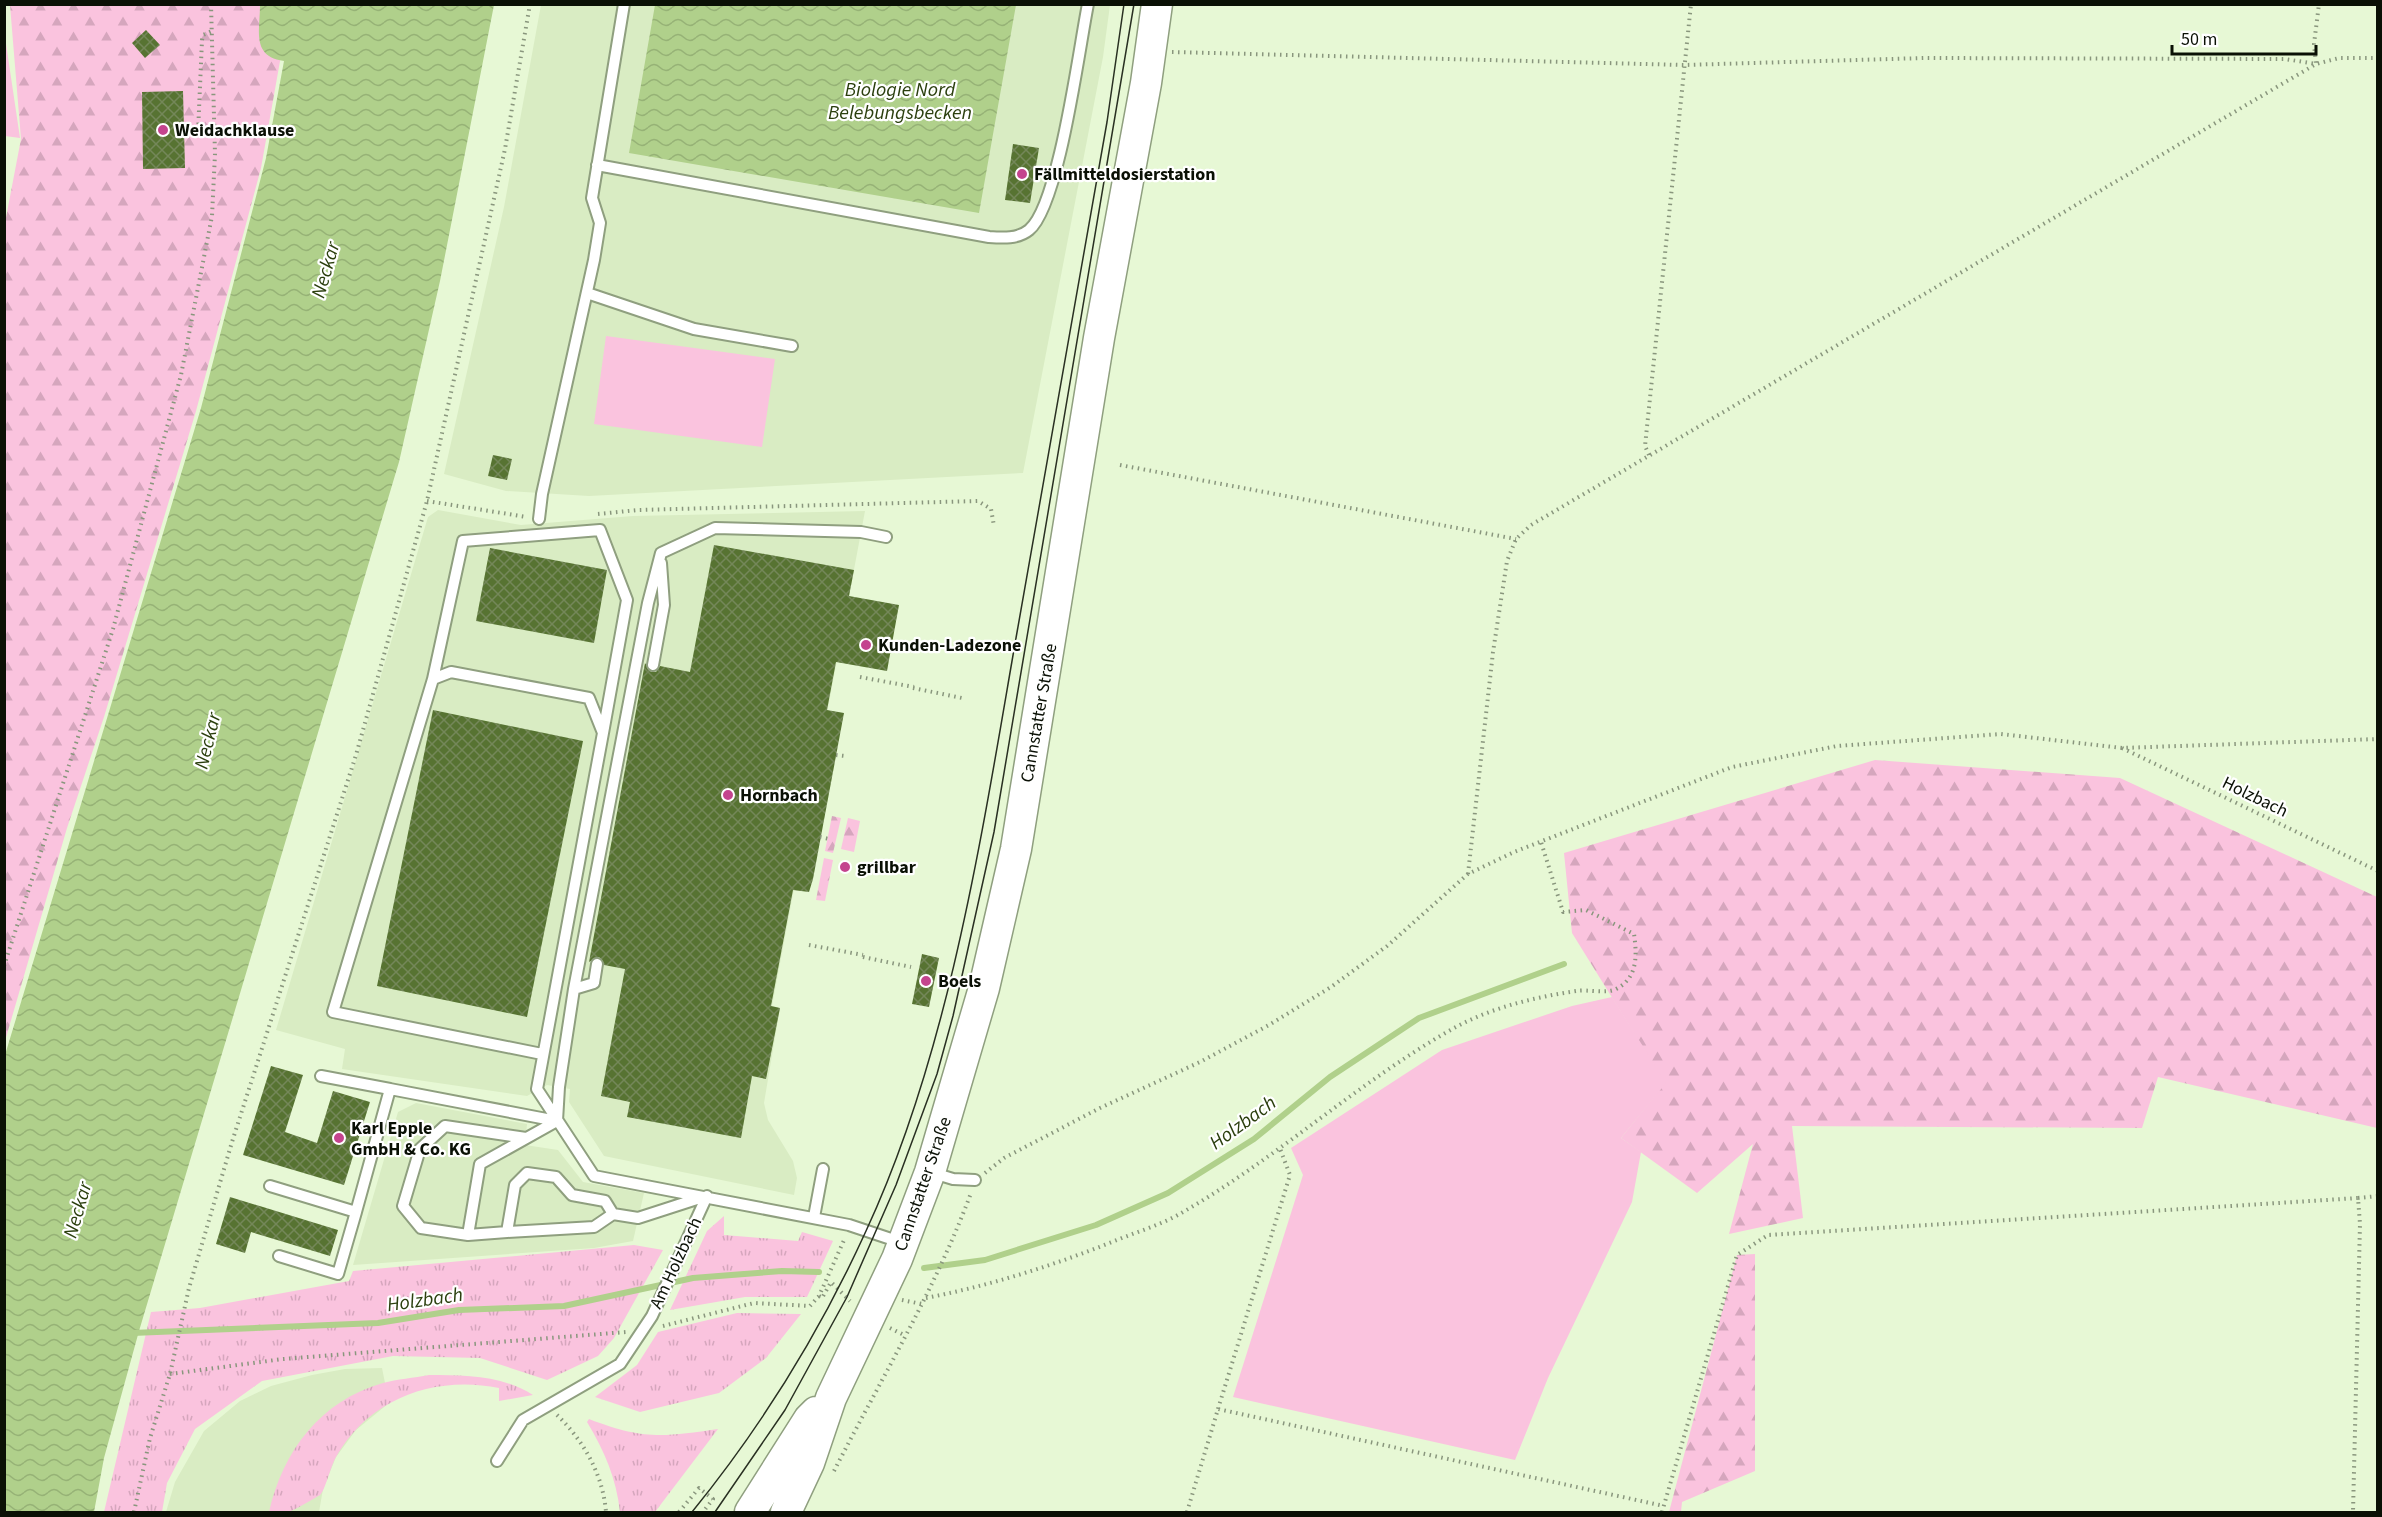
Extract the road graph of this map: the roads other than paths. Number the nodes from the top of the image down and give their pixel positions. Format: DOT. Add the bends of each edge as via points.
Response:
graph roads {
  1 [pos="624,4"];
  2 [pos="1088,4"];
  3 [pos="1157,4"];
  4 [pos="597,165"];
  5 [pos="587,293"];
  6 [pos="792,346"];
  7 [pos="539,519"];
  8 [pos="886,537"];
  9 [pos="661,553"];
  10 [pos="652,665"];
  11 [pos="433,679"];
  12 [pos="603,733"];
  13 [pos="597,964"];
  14 [pos="574,989"];
  15 [pos="542,1054"];
  16 [pos="321,1076"];
  17 [pos="390,1089"];
  18 [pos="557,1121"];
  19 [pos="526,1138"];
  20 [pos="823,1168"];
  21 [pos="930,1172"];
  22 [pos="975,1180"];
  23 [pos="270,1186"];
  24 [pos="707,1196"];
  25 [pos="356,1212"];
  26 [pos="613,1214"];
  27 [pos="814,1217"];
  28 [pos="507,1232"];
  29 [pos="468,1235"];
  30 [pos="903,1243"];
  31 [pos="279,1256"];
  32 [pos="831,1398"];
  33 [pos="497,1461"];
  34 [pos="750,1512"];
  35 [pos="786,1512"];
  1 -- 4 [label="lane"];
  2 -- 4 [label="lane" via="1059,155 1045,206 1030,230 1010,239"];
  3 -- 21 [label="main road, Cannstatter Straße" via="1016,849 984,988"];
  4 -- 5 [label="lane" via="592,198 600,223"];
  5 -- 6 [label="lane" via="693,329"];
  5 -- 7 [label="lane"];
  8 -- 9 [label="lane" via="861,532 715,528"];
  9 -- 10 [label="lane" via="664,605"];
  9 -- 14 [label="lane"];
  11 -- 12 [label="lane" via="451,672 589,698"];
  11 -- 12 [label="lane" via="463,541 600,530 627,600"];
  11 -- 15 [label="lane" via="333,1012"];
  12 -- 15 [label="lane"];
  13 -- 14 [label="lane" via="594,983"];
  14 -- 18 [label="lane"];
  15 -- 18 [label="lane" via="537,1089"];
  16 -- 17 [label="lane"];
  17 -- 18 [label="lane"];
  17 -- 25 [label="lane"];
  18 -- 19 [label="lane"];
  18 -- 24 [label="lane" via="594,1176"];
  19 -- 29 [label="lane" via="480,1164"];
  19 -- 29 [label="lane" via="445,1126 420,1149 403,1206 421,1228"];
  20 -- 27 [label="lane"];
  21 -- 22 [label="lane"];
  21 -- 30 [label="main road, Cannstatter Straße"];
  23 -- 25 [label="lane"];
  24 -- 26 [label="lane" via="638,1218"];
  24 -- 27 [label="lane, Am Holzbach"];
  24 -- 33 [label="lane, Am Holzbach" via="652,1316 620,1364 523,1420"];
  25 -- 31 [label="lane" via="338,1274"];
  26 -- 28 [label="lane" via="594,1227"];
  26 -- 28 [label="lane" via="606,1201 573,1195 556,1177 527,1173 515,1185"];
  27 -- 30 [label="lane, Am Holzbach"];
  28 -- 29 [label="lane"];
  30 -- 32 [label="main road, Cannstatter Straße"];
  32 -- 34 [label="main road, Cannstatter Straße" via="809,1419"];
  32 -- 35 [label="main road, Cannstatter Straße" via="809,1463"];
}
